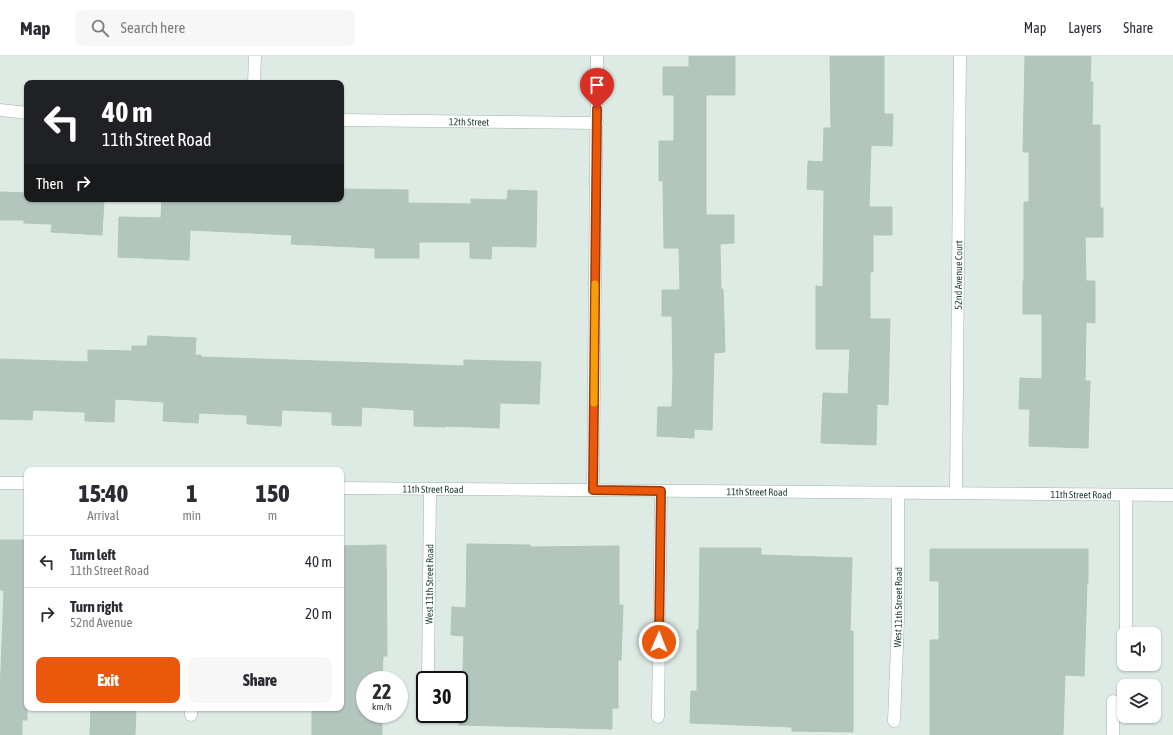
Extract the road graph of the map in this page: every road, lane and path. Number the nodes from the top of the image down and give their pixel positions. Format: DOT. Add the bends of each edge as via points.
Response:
graph roads {
  1 [pos="255,56"];
  2 [pos="597,56"];
  3 [pos="960,56"];
  4 [pos="254,80"];
  5 [pos="0,110"];
  6 [pos="24,113"];
  7 [pos="344,120"];
  8 [pos="597,123"];
  9 [pos="0,483"];
  10 [pos="24,483"];
  11 [pos="344,488"];
  12 [pos="430,489"];
  13 [pos="593,490"];
  14 [pos="661,491"];
  15 [pos="898,493"];
  16 [pos="956,493"];
  17 [pos="1126,495"];
  18 [pos="1173,495"];
  19 [pos="1126,627"];
  20 [pos="428,671"];
  21 [pos="1113,701"];
  22 [pos="658,717"];
  23 [pos="894,721"];
  24 [pos="1113,735"];
  1 -- 4 [label="street"];
  2 -- 8 [label="street"];
  3 -- 16 [label="street, 52nd Avenue Court"];
  5 -- 6 [label="street"];
  7 -- 8 [label="street, 12th Street"];
  8 -- 13 [label="street"];
  9 -- 10 [label="street"];
  11 -- 12 [label="street, 11th Street Road"];
  12 -- 13 [label="street, 11th Street Road"];
  12 -- 20 [label="street, West 11th Street Road"];
  13 -- 14 [label="street, 11th Street Road"];
  14 -- 15 [label="street, 11th Street Road"];
  14 -- 22 [label="street"];
  15 -- 16 [label="street, 11th Street Road"];
  15 -- 23 [label="street, West 11th Street Road" via="898,620"];
  16 -- 17 [label="street, 11th Street Road"];
  17 -- 18 [label="street, 11th Street Road"];
  17 -- 19 [label="street"];
  21 -- 24 [label="street"];
}
